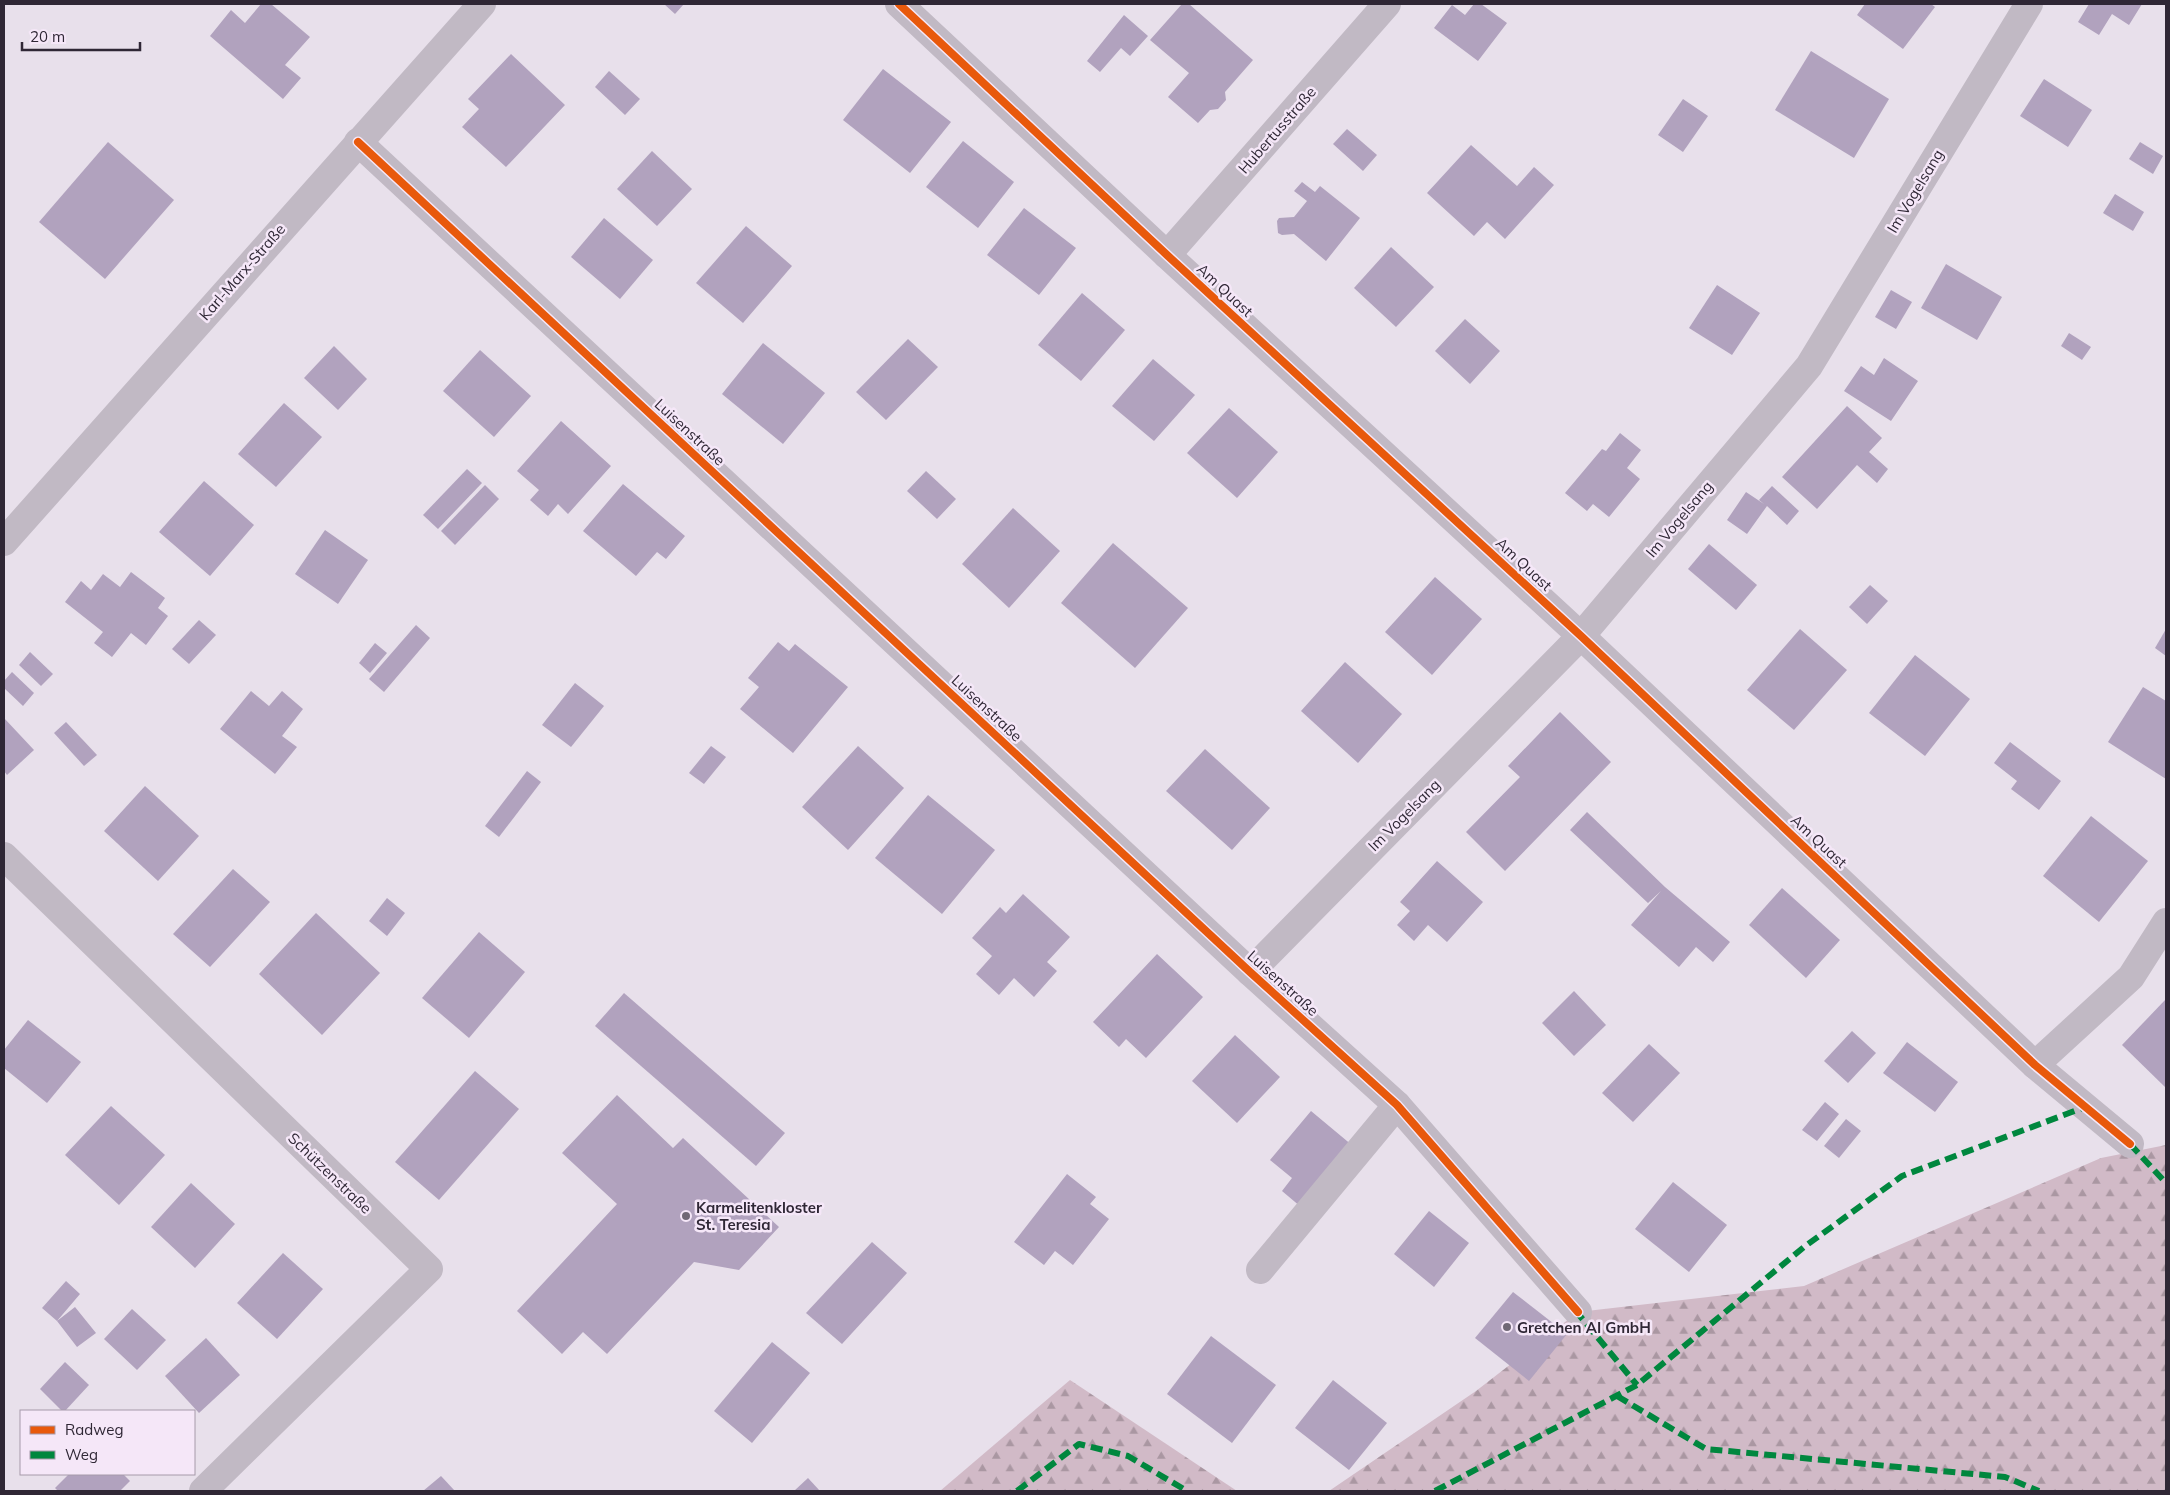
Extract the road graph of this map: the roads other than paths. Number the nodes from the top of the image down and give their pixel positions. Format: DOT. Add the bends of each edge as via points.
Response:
graph roads {
  1 [pos="482,4"];
  2 [pos="899,4"];
  3 [pos="1388,4"];
  4 [pos="2029,4"];
  5 [pos="358,142"];
  6 [pos="1167,255"];
  7 [pos="4,542"];
  8 [pos="1582,636"];
  9 [pos="4,856"];
  10 [pos="2166,922"];
  11 [pos="1250,972"];
  12 [pos="2035,1065"];
  13 [pos="1397,1105"];
  14 [pos="2130,1144"];
  15 [pos="1260,1270"];
  16 [pos="1578,1312"];
  17 [pos="203,1491"];
  1 -- 5 [label="street, Karl-Marx-Straße"];
  2 -- 6 [label="street, Am Quast"];
  3 -- 6 [label="street, Hubertusstraße"];
  4 -- 8 [label="street, Im Vogelsang" via="1809,366"];
  5 -- 7 [label="street, Karl-Marx-Straße"];
  5 -- 11 [label="street, Luisenstraße"];
  6 -- 8 [label="street, Am Quast"];
  8 -- 11 [label="street, Im Vogelsang"];
  8 -- 12 [label="street, Am Quast"];
  9 -- 17 [label="street, Schützenstraße" via="429,1269"];
  10 -- 12 [label="street" via="2131,977"];
  11 -- 13 [label="street, Luisenstraße"];
  12 -- 14 [label="street, Am Quast"];
  13 -- 15 [label="street"];
  13 -- 16 [label="street, Luisenstraße"];
}
